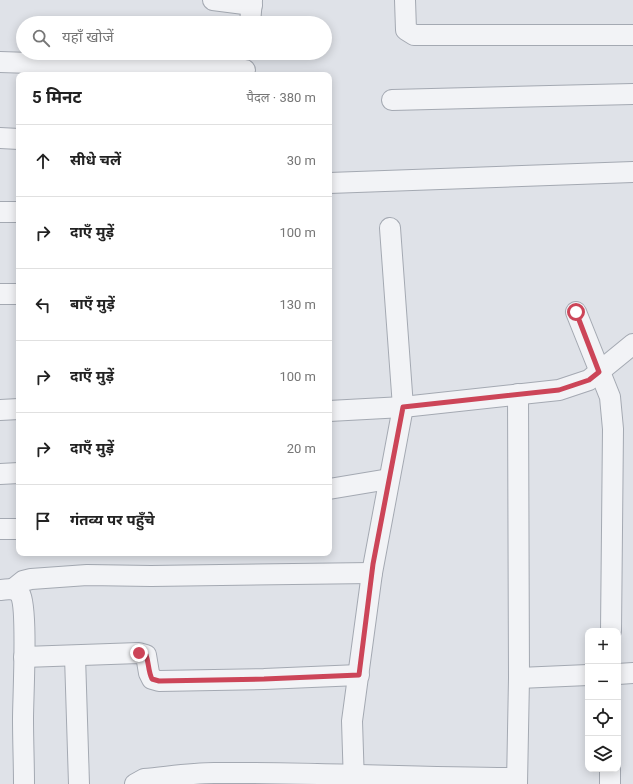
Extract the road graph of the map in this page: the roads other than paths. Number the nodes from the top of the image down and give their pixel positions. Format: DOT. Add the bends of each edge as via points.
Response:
graph roads {
  1 [pos="213,0"];
  2 [pos="405,0"];
  3 [pos="251,9"];
  4 [pos="633,35"];
  5 [pos="0,62"];
  6 [pos="246,66"];
  7 [pos="633,94"];
  8 [pos="392,100"];
  9 [pos="0,138"];
  10 [pos="16,139"];
  11 [pos="633,172"];
  12 [pos="332,183"];
  13 [pos="0,212"];
  14 [pos="16,212"];
  15 [pos="390,228"];
  16 [pos="0,294"];
  17 [pos="16,294"];
  18 [pos="576,312"];
  19 [pos="633,344"];
  20 [pos="599,372"];
  21 [pos="518,394"];
  22 [pos="403,407"];
  23 [pos="16,409"];
  24 [pos="0,410"];
  25 [pos="332,411"];
  26 [pos="16,473"];
  27 [pos="0,474"];
  28 [pos="389,479"];
  29 [pos="332,488"];
  30 [pos="0,529"];
  31 [pos="16,529"];
  32 [pos="372,573"];
  33 [pos="6,589"];
  34 [pos="611,628"];
  35 [pos="75,656"];
  36 [pos="24,657"];
  37 [pos="633,673"];
  38 [pos="621,674"];
  39 [pos="359,675"];
  40 [pos="585,675"];
  41 [pos="519,678"];
  42 [pos="610,772"];
  43 [pos="354,780"];
  44 [pos="517,781"];
  45 [pos="24,784"];
  46 [pos="79,784"];
  47 [pos="135,784"];
  48 [pos="610,784"];
  1 -- 3 [label="street"];
  2 -- 4 [label="street" via="406,30 414,35"];
  5 -- 6 [label="street"];
  7 -- 8 [label="street"];
  9 -- 10 [label="street"];
  11 -- 12 [label="street"];
  13 -- 14 [label="street"];
  15 -- 22 [label="street"];
  16 -- 17 [label="street"];
  18 -- 20 [label="street"];
  19 -- 20 [label="street"];
  20 -- 21 [label="street" via="589,380 559,390"];
  20 -- 34 [label="street" via="610,397 614,429"];
  21 -- 22 [label="street"];
  21 -- 41 [label="street"];
  22 -- 25 [label="street"];
  22 -- 28 [label="street"];
  23 -- 24 [label="street"];
  26 -- 27 [label="street"];
  28 -- 29 [label="street"];
  28 -- 32 [label="street"];
  30 -- 31 [label="street"];
  32 -- 33 [label="street" via="87,575 31,578"];
  32 -- 39 [label="street"];
  33 -- 36 [label="street" via="19,593 22,600"];
  35 -- 36 [label="street"];
  35 -- 39 [label="street" via="139,653 146,655 149,673 152,679 159,681"];
  35 -- 46 [label="street"];
  36 -- 45 [label="street"];
  37 -- 38 [label="street"];
  39 -- 43 [label="street" via="352,721"];
  40 -- 41 [label="street"];
  41 -- 44 [label="street"];
  42 -- 48 [label="street"];
  43 -- 44 [label="street" via="441,778"];
  43 -- 47 [label="street" via="212,773 144,779"];
}
